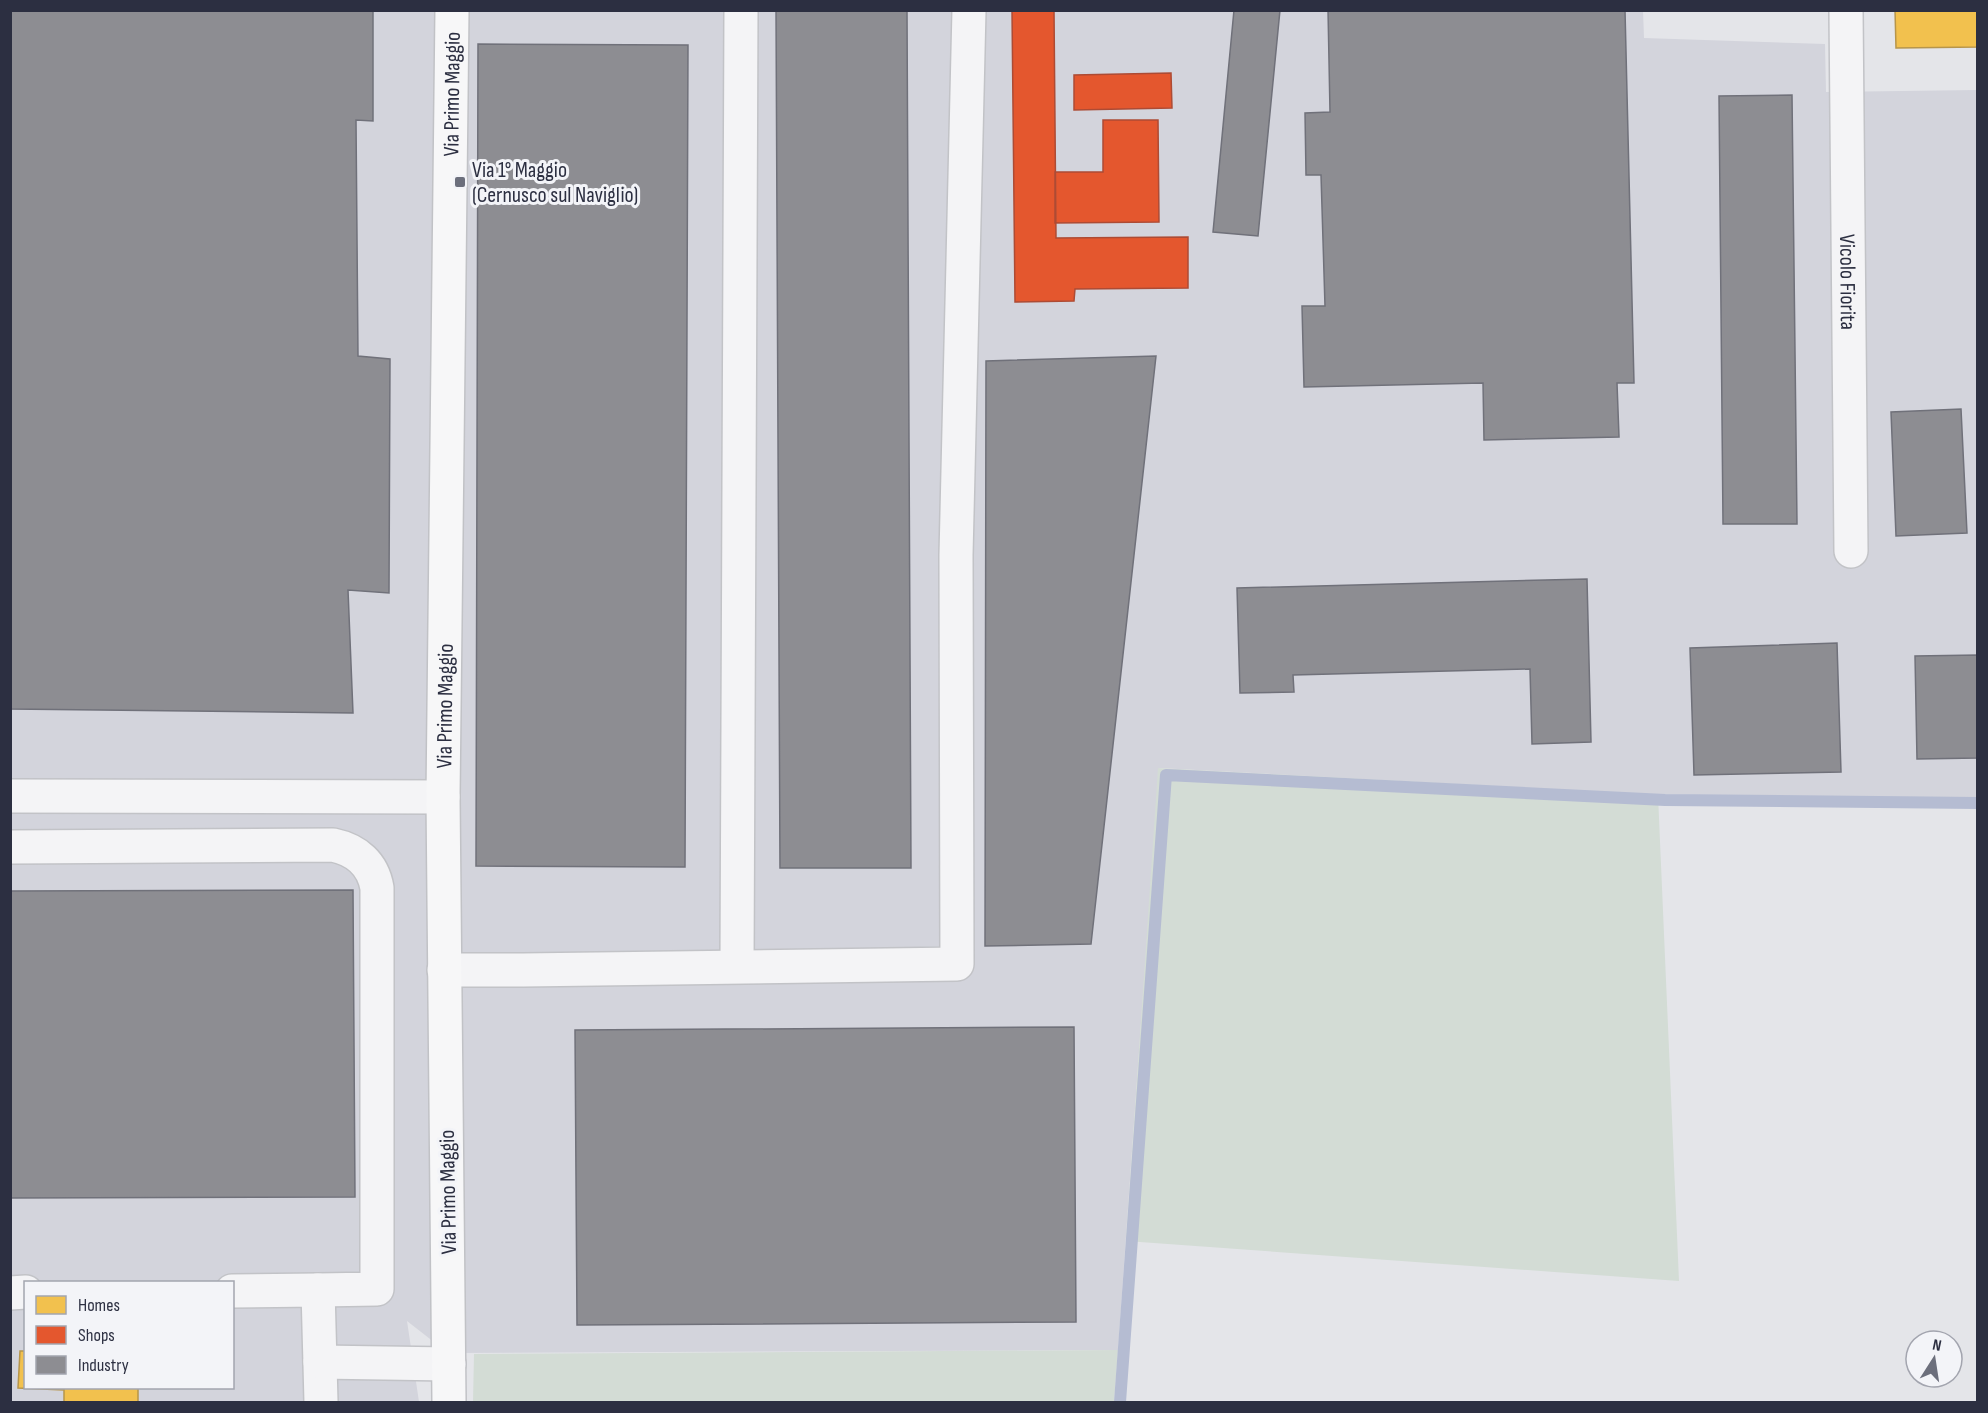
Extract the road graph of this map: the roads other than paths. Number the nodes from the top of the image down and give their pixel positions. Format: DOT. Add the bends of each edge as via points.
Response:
graph roads {
  1 [pos="452,10"];
  2 [pos="741,10"];
  3 [pos="969,10"];
  4 [pos="1846,10"];
  5 [pos="1851,551"];
  6 [pos="10,796"];
  7 [pos="443,797"];
  8 [pos="10,847"];
  9 [pos="737,966"];
  10 [pos="444,970"];
  11 [pos="318,1290"];
  12 [pos="234,1291"];
  13 [pos="320,1362"];
  14 [pos="448,1364"];
  15 [pos="321,1402"];
  16 [pos="449,1402"];
  1 -- 7 [label="main road, Via Primo Maggio"];
  2 -- 9 [label="street"];
  3 -- 9 [label="street" via="956,555 957,964"];
  4 -- 5 [label="street, Vicolo Fiorita"];
  6 -- 7 [label="street"];
  7 -- 10 [label="main road, Via Primo Maggio"];
  8 -- 11 [label="street" via="333,845 354,852 366,862 377,888 377,1289"];
  9 -- 10 [label="street"];
  10 -- 14 [label="main road, Via Primo Maggio"];
  11 -- 12 [label="street"];
  11 -- 13 [label="street"];
  13 -- 14 [label="street"];
  13 -- 15 [label="street"];
  14 -- 16 [label="main road, Via Primo Maggio"];
}
